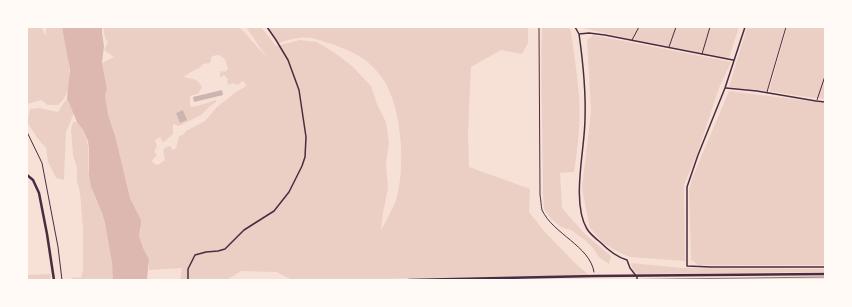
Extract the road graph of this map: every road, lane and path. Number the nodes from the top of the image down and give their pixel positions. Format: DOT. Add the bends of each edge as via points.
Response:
graph roads {
  1 [pos="268,27"];
  2 [pos="539,27"];
  3 [pos="575,27"];
  4 [pos="639,27"];
  5 [pos="676,27"];
  6 [pos="710,27"];
  7 [pos="745,27"];
  8 [pos="786,27"];
  9 [pos="579,34"];
  10 [pos="632,41"];
  11 [pos="669,47"];
  12 [pos="702,54"];
  13 [pos="733,60"];
  14 [pos="825,76"];
  15 [pos="725,88"];
  16 [pos="767,93"];
  17 [pos="816,101"];
  18 [pos="825,102"];
  19 [pos="27,132"];
  20 [pos="27,175"];
  21 [pos="825,267"];
  22 [pos="825,274"];
  23 [pos="595,276"];
  24 [pos="637,278"];
  25 [pos="54,280"];
  26 [pos="62,280"];
  27 [pos="188,280"];
  28 [pos="409,280"];
  1 -- 27 [label="street" via="288,60 299,90 306,137 305,157 289,192 274,211 244,230 225,249 195,255 188,269"];
  2 -- 23 [label="path" via="542,210 591,261"];
  3 -- 9 [label="street"];
  4 -- 10 [label="lane"];
  5 -- 11 [label="lane"];
  6 -- 12 [label="lane"];
  7 -- 13 [label="street"];
  8 -- 16 [label="lane"];
  9 -- 10 [label="street" via="590,33"];
  9 -- 24 [label="street" via="586,100 579,174 582,213 590,233 619,258 627,260"];
  10 -- 11 [label="street"];
  11 -- 12 [label="street"];
  12 -- 13 [label="street"];
  13 -- 15 [label="street"];
  14 -- 17 [label="lane"];
  15 -- 16 [label="street"];
  15 -- 21 [label="street" via="687,187 688,266"];
  16 -- 17 [label="street"];
  17 -- 18 [label="street"];
  19 -- 26 [label="path" via="42,163"];
  20 -- 25 [label="main road" via="33,180 39,193"];
  22 -- 24 [label="main road"];
  23 -- 24 [label="main road"];
  23 -- 28 [label="main road"];
}
